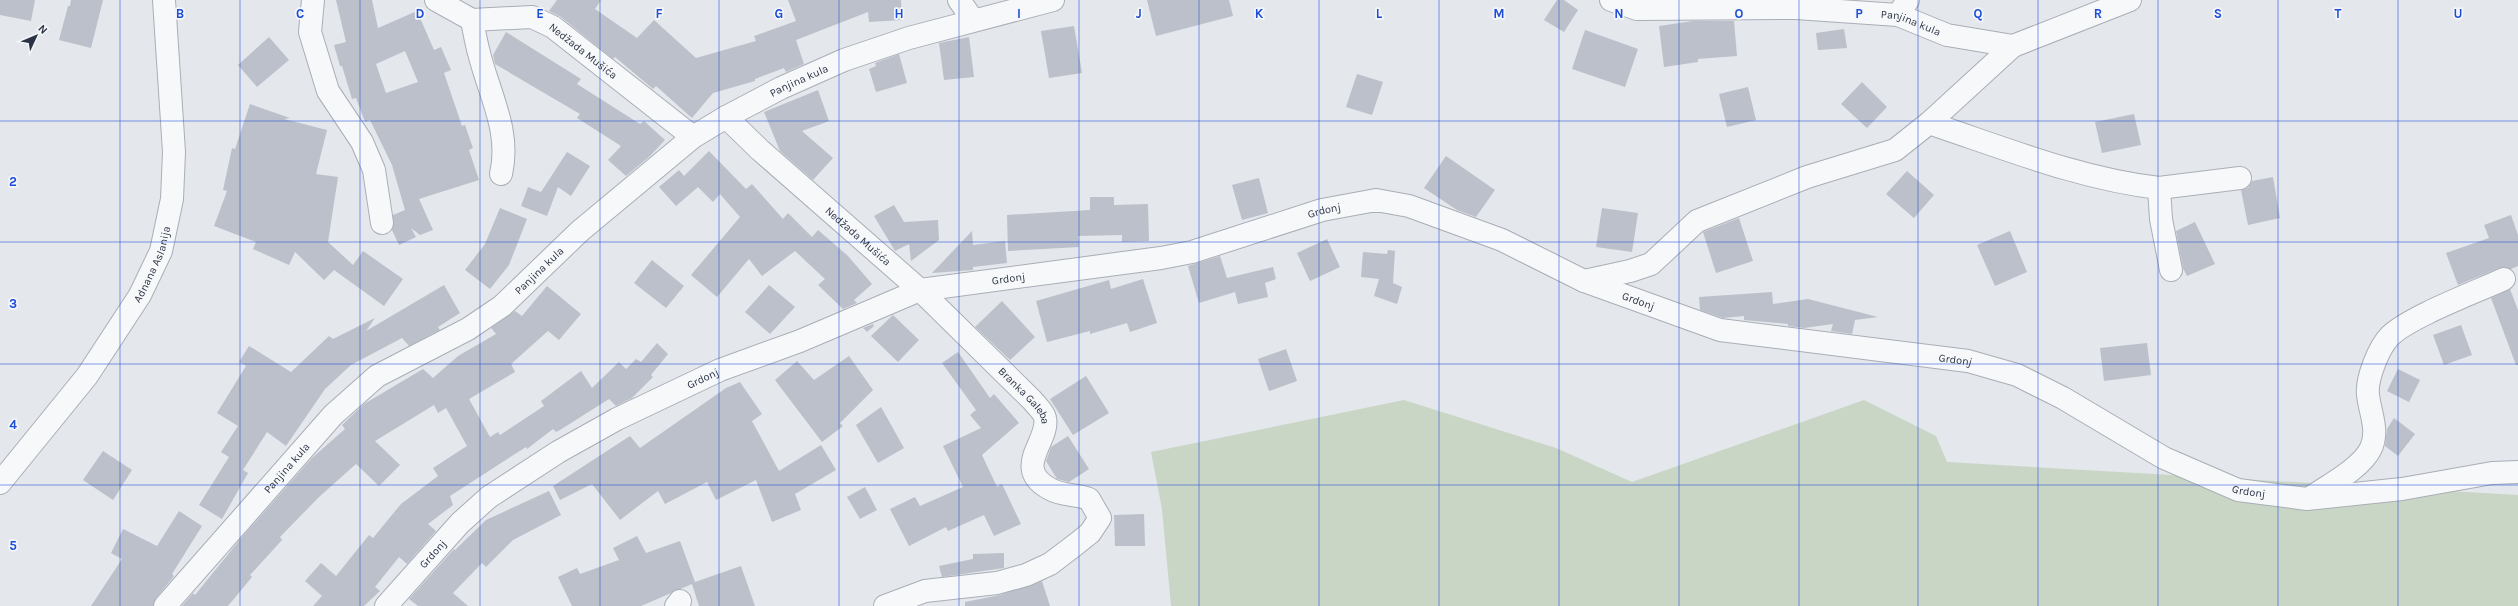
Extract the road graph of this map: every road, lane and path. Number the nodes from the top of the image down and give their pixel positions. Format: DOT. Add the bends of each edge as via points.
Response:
graph roads {
  1 [pos="164,0"];
  2 [pos="313,0"];
  3 [pos="436,0"];
  4 [pos="959,0"];
  5 [pos="1053,0"];
  6 [pos="1611,0"];
  7 [pos="2130,0"];
  8 [pos="1903,7"];
  9 [pos="503,9"];
  10 [pos="472,20"];
  11 [pos="973,20"];
  12 [pos="2013,46"];
  13 [pos="726,117"];
  14 [pos="1929,123"];
  15 [pos="693,137"];
  16 [pos="501,174"];
  17 [pos="2240,178"];
  18 [pos="2159,188"];
  19 [pos="382,223"];
  20 [pos="2171,270"];
  21 [pos="2504,279"];
  22 [pos="1584,281"];
  23 [pos="920,290"];
  24 [pos="2518,472"];
  25 [pos="0,483"];
  26 [pos="2307,499"];
  27 [pos="166,606"];
  28 [pos="386,606"];
  29 [pos="885,606"];
  1 -- 25 [label="street, Adnana Aslanija" via="174,152 172,199 161,251 140,295 86,376"];
  2 -- 19 [label="street" via="310,32 328,91 362,142 374,170"];
  3 -- 10 [label="street"];
  4 -- 11 [label="street"];
  5 -- 11 [label="street, Panjina kula"];
  6 -- 8 [label="street, Panjina kula" via="1637,9"];
  7 -- 12 [label="street"];
  8 -- 12 [label="street, Panjina kula" via="1947,35"];
  9 -- 10 [label="street, Nedžada Mušića"];
  9 -- 15 [label="street, Nedžada Mušića" via="532,17 553,27"];
  10 -- 16 [label="street" via="478,52 504,140 505,156"];
  11 -- 13 [label="street, Panjina kula" via="844,60 781,88"];
  12 -- 14 [label="street"];
  13 -- 15 [label="street, Panjina kula"];
  13 -- 23 [label="street, Nedžada Mušića" via="760,150"];
  14 -- 18 [label="street" via="2069,169 2132,185"];
  14 -- 22 [label="street" via="1895,150 1807,177 1697,221 1651,264"];
  15 -- 27 [label="street, Panjina kula" via="580,231 502,306 468,329 377,376 354,394"];
  17 -- 18 [label="street"];
  18 -- 20 [label="street" via="2161,219"];
  21 -- 26 [label="street" via="2408,323 2390,337 2372,368 2368,393 2375,429 2371,449 2354,468"];
  22 -- 23 [label="street, Grdonj" via="1502,240 1409,206 1376,200 1322,210 1192,252"];
  22 -- 26 [label="street, Grdonj" via="1720,330 1968,361 2017,375 2063,398 2179,465 2238,490"];
  23 -- 28 [label="street, Grdonj" via="720,370 617,419 558,452 489,497 460,524"];
  23 -- 29 [label="street, Branka Galeba" via="1032,400 1045,417 1045,427 1035,449 1033,462 1033,470 1040,482 1051,490 1089,499 1100,518 1090,533 1075,545 1050,564 1026,575 997,583 925,591"];
  24 -- 26 [label="street, Grdonj" via="2492,473 2402,489"];
}
